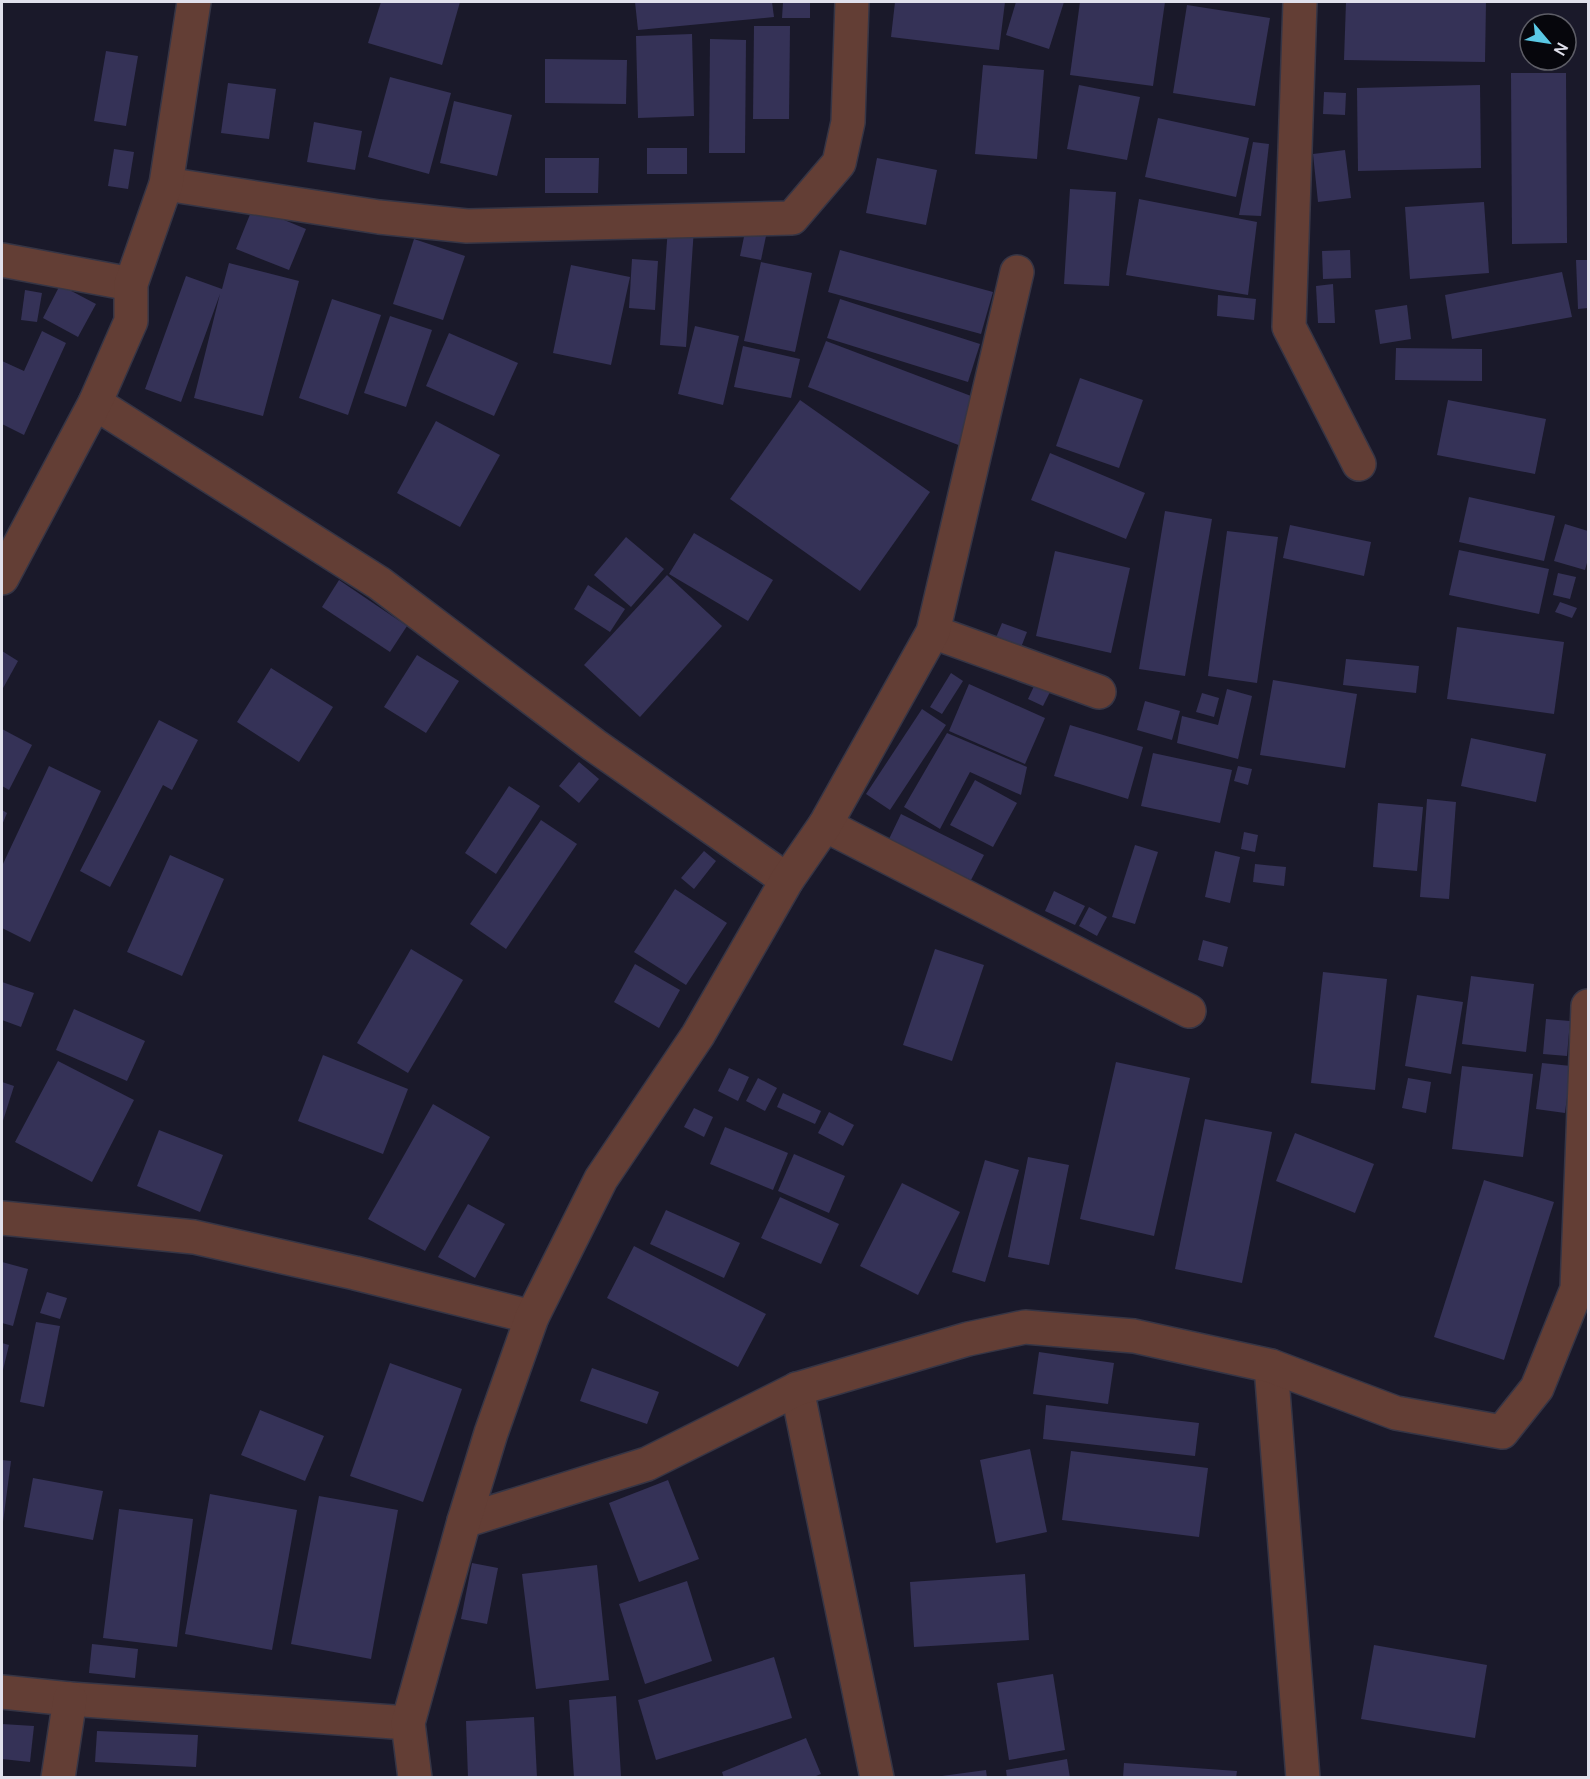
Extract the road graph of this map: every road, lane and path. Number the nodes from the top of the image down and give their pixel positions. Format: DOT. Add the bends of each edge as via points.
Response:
graph roads {
  1 [pos="194,2"];
  2 [pos="852,2"];
  3 [pos="1300,2"];
  4 [pos="166,184"];
  5 [pos="2,260"];
  6 [pos="1017,272"];
  7 [pos="131,284"];
  8 [pos="95,403"];
  9 [pos="1359,464"];
  10 [pos="2,579"];
  11 [pos="933,632"];
  12 [pos="1099,692"];
  13 [pos="825,825"];
  14 [pos="788,880"];
  15 [pos="1588,1006"];
  16 [pos="1189,1011"];
  17 [pos="1587,1042"];
  18 [pos="2,1218"];
  19 [pos="532,1317"];
  20 [pos="1271,1366"];
  21 [pos="797,1389"];
  22 [pos="464,1521"];
  23 [pos="2,1692"];
  24 [pos="70,1699"];
  25 [pos="408,1723"];
  26 [pos="58,1778"];
  27 [pos="415,1778"];
  28 [pos="877,1778"];
  29 [pos="1303,1778"];
  1 -- 4 [label="street"];
  2 -- 4 [label="street" via="848,122 839,163 792,218 467,226 379,217"];
  3 -- 9 [label="street" via="1289,327"];
  4 -- 7 [label="street"];
  5 -- 7 [label="street"];
  6 -- 11 [label="street"];
  7 -- 8 [label="street" via="131,321"];
  8 -- 10 [label="street"];
  8 -- 14 [label="street" via="379,583 594,745"];
  11 -- 12 [label="street"];
  11 -- 13 [label="street"];
  13 -- 14 [label="street"];
  13 -- 16 [label="street"];
  14 -- 19 [label="street" via="698,1035 601,1179"];
  15 -- 17 [label="street"];
  17 -- 20 [label="street" via="1577,1289 1537,1388 1502,1432 1396,1413"];
  18 -- 19 [label="street" via="194,1237"];
  19 -- 22 [label="street"];
  20 -- 21 [label="street" via="1134,1336 1024,1327 968,1339"];
  20 -- 29 [label="street"];
  21 -- 22 [label="street" via="647,1464"];
  21 -- 28 [label="street"];
  22 -- 25 [label="street"];
  23 -- 24 [label="street"];
  24 -- 25 [label="street"];
  24 -- 26 [label="street"];
  25 -- 27 [label="street"];
}
